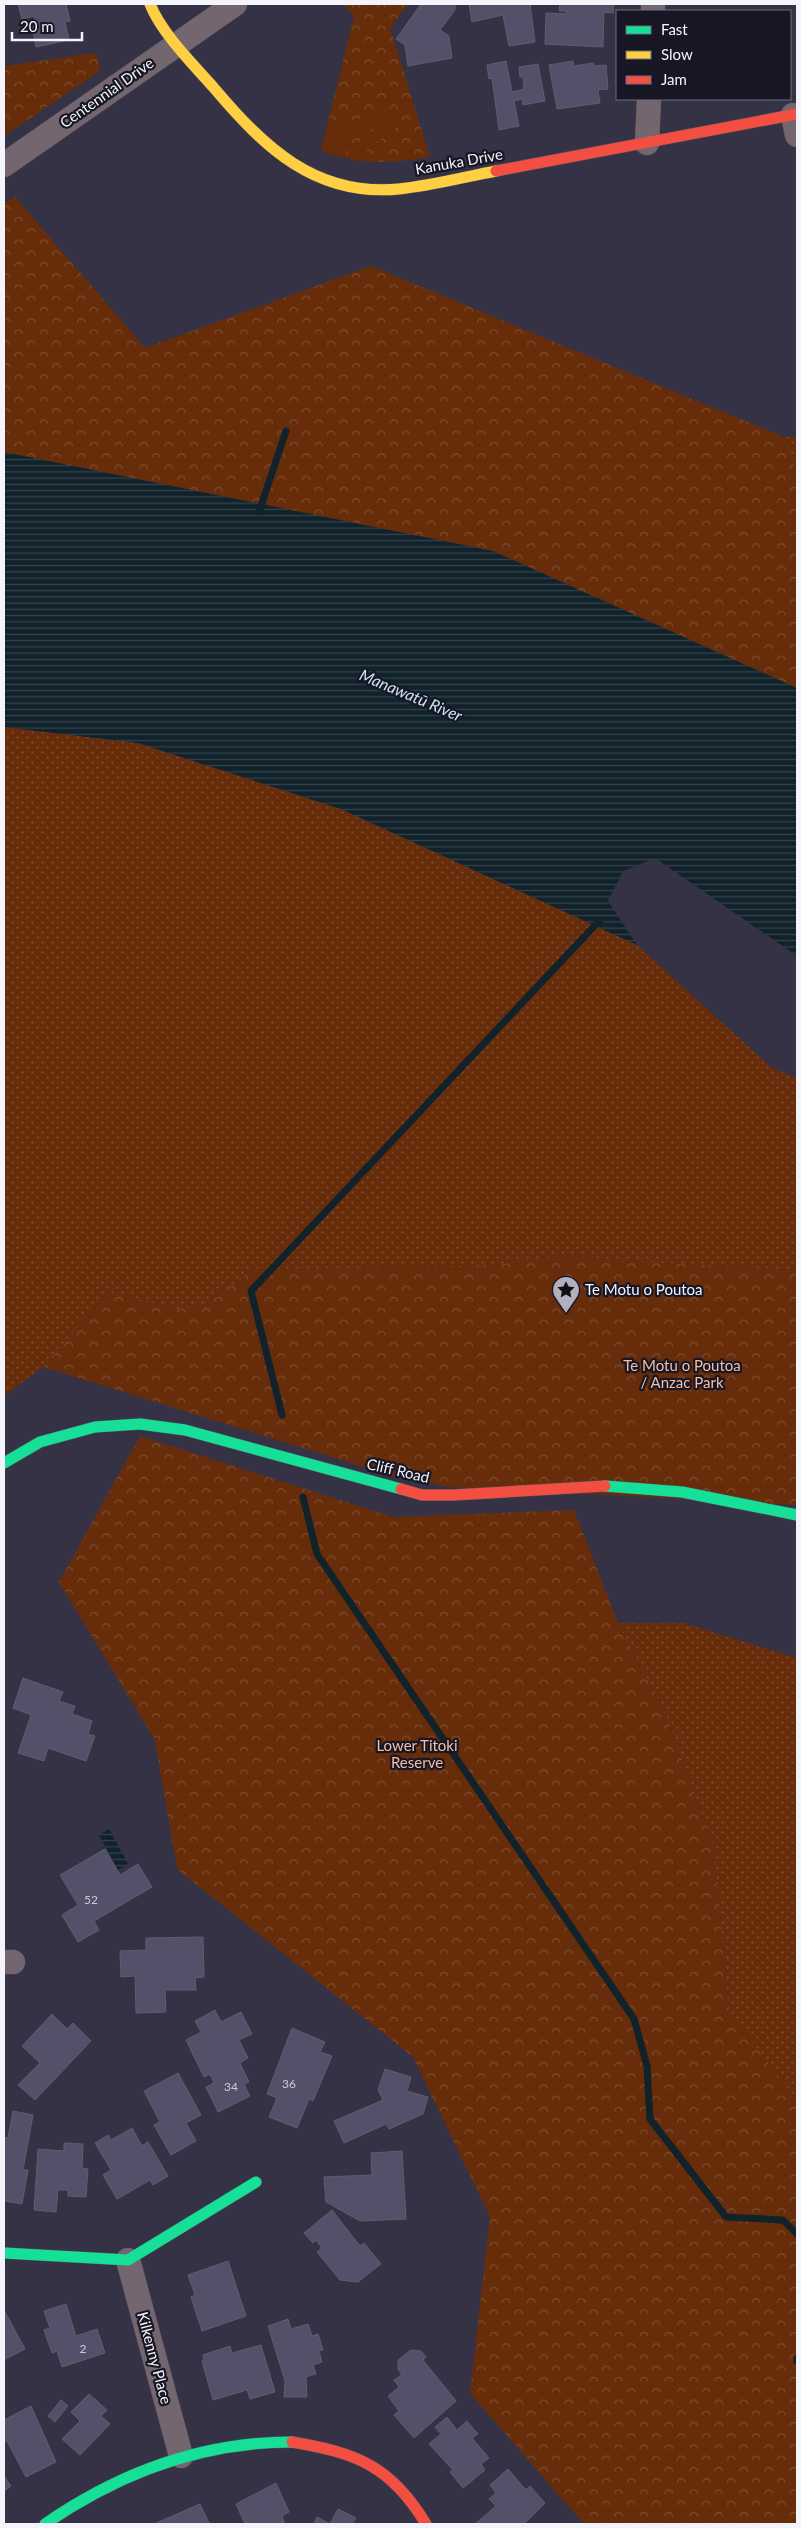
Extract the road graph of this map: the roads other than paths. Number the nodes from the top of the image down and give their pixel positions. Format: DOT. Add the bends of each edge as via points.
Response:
graph roads {
  1 [pos="150,4"];
  2 [pos="235,4"];
  3 [pos="177,44"];
  4 [pos="650,100"];
  5 [pos="796,121"];
  6 [pos="647,143"];
  7 [pos="4,165"];
  8 [pos="4,1463"];
  9 [pos="797,1515"];
  10 [pos="256,2182"];
  11 [pos="4,2253"];
  12 [pos="128,2260"];
  13 [pos="181,2456"];
  14 [pos="45,2524"];
  15 [pos="426,2524"];
  1 -- 3 [label="street, Kanuka Drive" via="162,27"];
  2 -- 3 [label="street, Centennial Drive"];
  3 -- 6 [label="street, Kanuka Drive" via="222,98 278,153 310,175 344,185 398,189"];
  3 -- 7 [label="street, Centennial Drive"];
  4 -- 6 [label="street"];
  5 -- 6 [label="street, Kanuka Drive"];
  8 -- 9 [label="street, Cliff Road" via="40,1442 95,1427 140,1424 203,1435 422,1495 607,1486 682,1492"];
  10 -- 12 [label="street"];
  11 -- 12 [label="street"];
  12 -- 13 [label="street, Kilkenny Place"];
  13 -- 14 [label="street" via="139,2470 97,2491"];
  13 -- 15 [label="street" via="247,2443 290,2442 331,2449 370,2463 395,2482 413,2501"];
}
